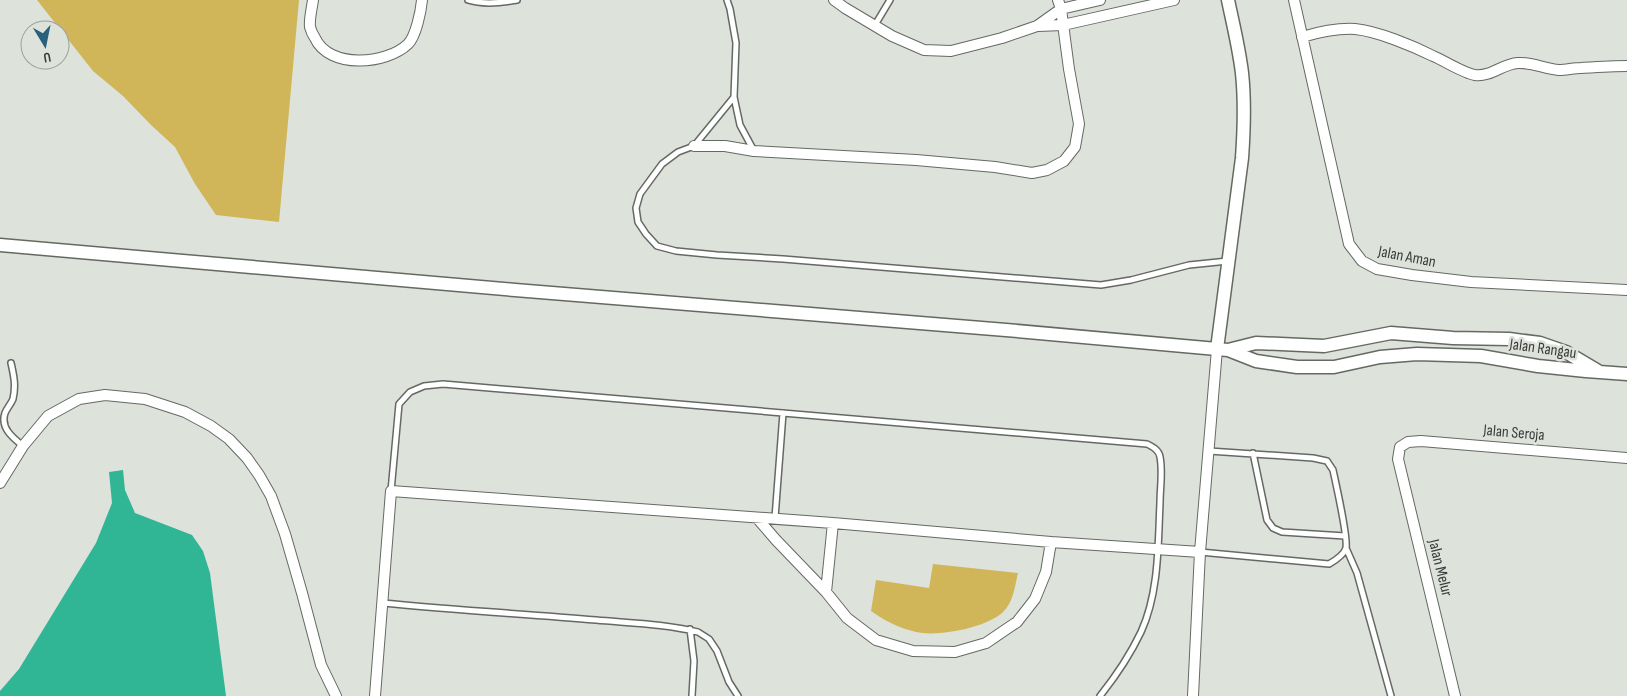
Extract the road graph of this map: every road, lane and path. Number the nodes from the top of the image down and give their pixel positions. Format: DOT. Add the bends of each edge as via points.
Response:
graph roads {
  1 [pos="313,0"];
  2 [pos="422,0"];
  3 [pos="468,0"];
  4 [pos="517,0"];
  5 [pos="727,0"];
  6 [pos="834,0"];
  7 [pos="890,0"];
  8 [pos="1100,0"];
  9 [pos="1174,0"];
  10 [pos="1228,0"];
  11 [pos="1294,0"];
  12 [pos="1059,5"];
  13 [pos="1063,25"];
  14 [pos="874,26"];
  15 [pos="1037,26"];
  16 [pos="1302,37"];
  17 [pos="1627,66"];
  18 [pos="734,97"];
  19 [pos="694,146"];
  20 [pos="754,151"];
  21 [pos="0,245"];
  22 [pos="1229,260"];
  23 [pos="1627,290"];
  24 [pos="1222,350"];
  25 [pos="11,363"];
  26 [pos="1600,372"];
  27 [pos="1627,374"];
  28 [pos="783,413"];
  29 [pos="23,446"];
  30 [pos="1400,447"];
  31 [pos="1208,452"];
  32 [pos="1253,453"];
  33 [pos="1627,458"];
  34 [pos="0,483"];
  35 [pos="391,491"];
  36 [pos="758,518"];
  37 [pos="775,519"];
  38 [pos="833,523"];
  39 [pos="1345,536"];
  40 [pos="1051,542"];
  41 [pos="1346,548"];
  42 [pos="1158,550"];
  43 [pos="1200,552"];
  44 [pos="826,592"];
  45 [pos="383,603"];
  46 [pos="690,630"];
  47 [pos="336,696"];
  48 [pos="375,696"];
  49 [pos="692,696"];
  50 [pos="738,696"];
  51 [pos="1101,696"];
  52 [pos="1193,696"];
  53 [pos="1391,696"];
  54 [pos="1455,696"];
  1 -- 2 [label="street" via="310,28 317,43 327,52 349,60 367,60 392,54 409,43"];
  3 -- 4 [label="lane" via="477,3"];
  5 -- 18 [label="lane" via="736,43"];
  6 -- 14 [label="street"];
  7 -- 14 [label="lane"];
  8 -- 12 [label="street"];
  9 -- 13 [label="street"];
  10 -- 22 [label="street" via="1242,74 1244,132"];
  11 -- 16 [label="street, Jalan Aman"];
  12 -- 13 [label="street"];
  12 -- 15 [label="street"];
  13 -- 15 [label="street"];
  13 -- 20 [label="street" via="1079,124 1075,147 1064,161 1047,170 1032,173 916,160"];
  14 -- 15 [label="street" via="924,50 951,52"];
  16 -- 17 [label="street" via="1340,29 1374,33 1474,75 1495,72 1506,65 1519,63 1560,70"];
  16 -- 23 [label="street, Jalan Aman" via="1349,244 1362,261 1377,269 1412,276"];
  18 -- 19 [label="lane"];
  18 -- 20 [label="lane" via="740,125"];
  19 -- 20 [label="street" via="725,146"];
  19 -- 22 [label="lane" via="678,152 662,164 640,194 636,208 638,222 657,246 717,255 1101,285 1189,265"];
  21 -- 24 [label="street"];
  22 -- 24 [label="street"];
  24 -- 26 [label="street, Jalan Rangau" via="1256,361 1312,368 1343,366 1397,355 1453,355"];
  24 -- 26 [label="street, Jalan Rangau" via="1256,342 1324,346 1391,333 1509,339 1540,343 1566,352"];
  24 -- 31 [label="street"];
  25 -- 29 [label="lane" via="14,392 3,418 9,434"];
  26 -- 27 [label="street, Jalan Rangau"];
  28 -- 35 [label="lane" via="443,384 424,386 410,392 399,404"];
  28 -- 37 [label="lane"];
  28 -- 42 [label="lane" via="1147,444 1160,455"];
  29 -- 34 [label="street"];
  29 -- 47 [label="street" via="48,416 80,399 106,395 145,400 185,412 228,439 247,458 271,496 300,584 321,665"];
  30 -- 33 [label="street, Jalan Seroja" via="1408,442 1421,441"];
  30 -- 54 [label="street, Jalan Melur" via="1398,460"];
  31 -- 32 [label="lane"];
  31 -- 43 [label="street"];
  32 -- 39 [label="lane" via="1267,520 1273,528 1282,532"];
  32 -- 39 [label="lane" via="1327,461 1333,470"];
  35 -- 36 [label="street"];
  35 -- 45 [label="street"];
  36 -- 37 [label="street"];
  36 -- 44 [label="street"];
  37 -- 38 [label="street"];
  38 -- 40 [label="street"];
  38 -- 44 [label="street"];
  39 -- 41 [label="lane"];
  40 -- 42 [label="street"];
  40 -- 44 [label="street" via="1046,572 1035,599 1017,622 986,643 955,652 913,651 876,640 847,618"];
  41 -- 43 [label="lane" via="1338,559 1329,564"];
  41 -- 53 [label="lane" via="1358,573"];
  42 -- 43 [label="street"];
  42 -- 51 [label="lane" via="1152,596 1142,630"];
  43 -- 52 [label="street"];
  45 -- 46 [label="lane"];
  45 -- 48 [label="street"];
  46 -- 49 [label="lane" via="694,661"];
  46 -- 50 [label="lane" via="708,639"];
}
